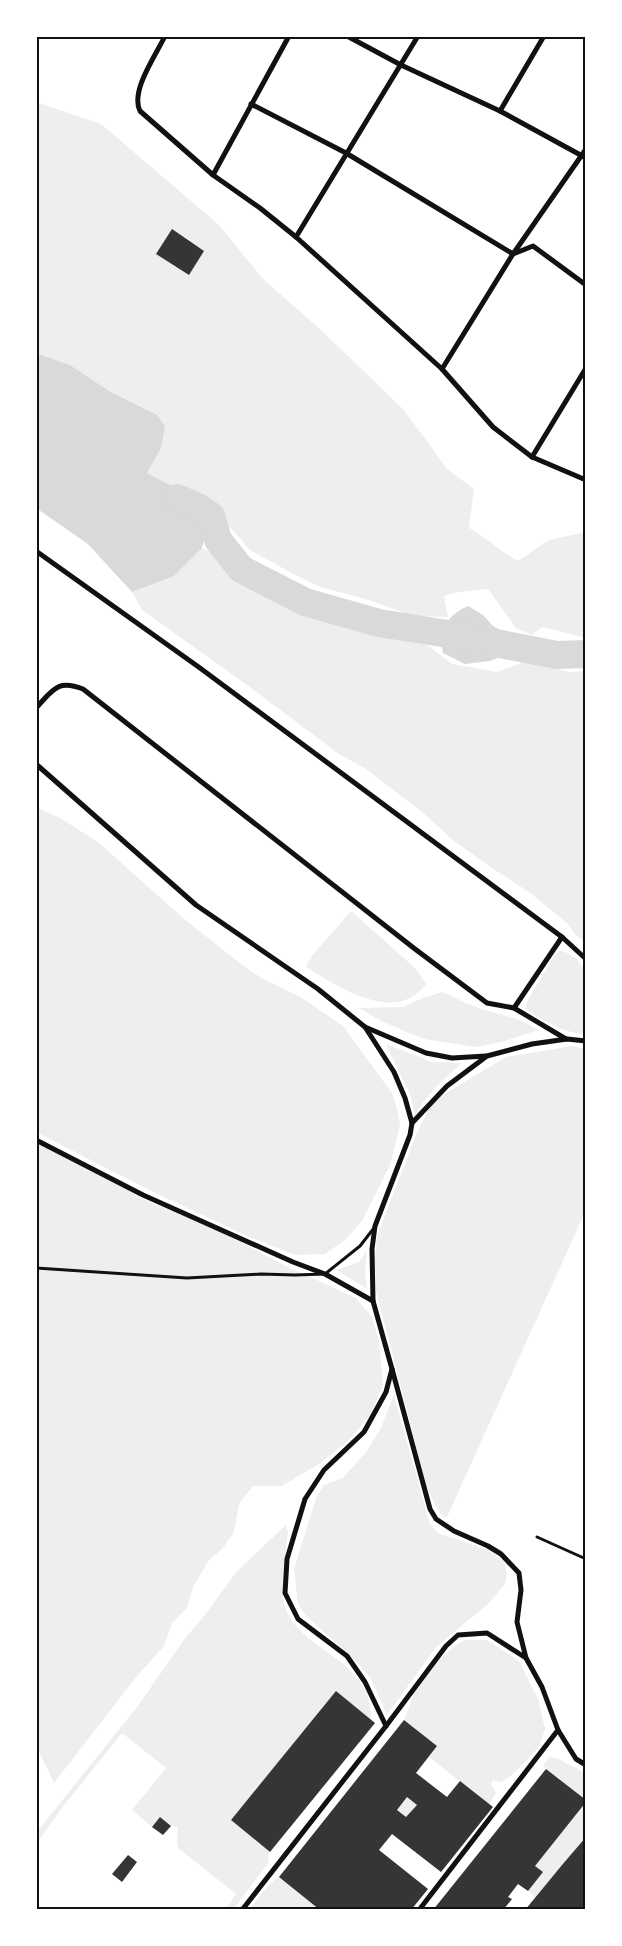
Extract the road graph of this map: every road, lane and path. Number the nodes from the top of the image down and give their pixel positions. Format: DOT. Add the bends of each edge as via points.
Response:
graph roads {
  1 [pos="165,36"];
  2 [pos="289,36"];
  3 [pos="347,36"];
  4 [pos="418,36"];
  5 [pos="544,36"];
  6 [pos="401,65"];
  7 [pos="251,104"];
  8 [pos="500,111"];
  9 [pos="586,149"];
  10 [pos="346,153"];
  11 [pos="584,156"];
  12 [pos="213,175"];
  13 [pos="296,237"];
  14 [pos="513,254"];
  15 [pos="586,286"];
  16 [pos="586,368"];
  17 [pos="442,369"];
  18 [pos="532,457"];
  19 [pos="586,480"];
  20 [pos="36,551"];
  21 [pos="36,708"];
  22 [pos="36,764"];
  23 [pos="562,937"];
  24 [pos="586,959"];
  25 [pos="514,1008"];
  26 [pos="365,1027"];
  27 [pos="567,1039"];
  28 [pos="586,1041"];
  29 [pos="487,1056"];
  30 [pos="412,1123"];
  31 [pos="36,1140"];
  32 [pos="375,1226"];
  33 [pos="36,1268"];
  34 [pos="325,1274"];
  35 [pos="373,1301"];
  36 [pos="392,1369"];
  37 [pos="537,1537"];
  38 [pos="586,1559"];
  39 [pos="526,1658"];
  40 [pos="386,1726"];
  41 [pos="558,1730"];
  42 [pos="586,1765"];
  43 [pos="242,1910"];
  44 [pos="419,1910"];
  1 -- 12 [label="street" via="138,89 138,106"];
  2 -- 7 [label="street"];
  3 -- 6 [label="street"];
  4 -- 6 [label="street"];
  5 -- 8 [label="street"];
  6 -- 8 [label="street"];
  6 -- 10 [label="street"];
  7 -- 10 [label="street"];
  7 -- 12 [label="street"];
  8 -- 11 [label="street"];
  9 -- 11 [label="street"];
  10 -- 13 [label="street"];
  10 -- 14 [label="street"];
  11 -- 14 [label="street"];
  12 -- 13 [label="street"];
  13 -- 17 [label="street"];
  14 -- 15 [label="street" via="533,246"];
  14 -- 17 [label="street"];
  16 -- 18 [label="street"];
  17 -- 18 [label="street" via="493,427"];
  18 -- 19 [label="street"];
  20 -- 23 [label="street" via="200,668"];
  21 -- 25 [label="street" via="60,686 69,684 83,689 487,1003"];
  22 -- 26 [label="street" via="196,905 344,1008"];
  23 -- 24 [label="street"];
  23 -- 25 [label="street"];
  25 -- 27 [label="street"];
  26 -- 29 [label="street" via="426,1053 452,1058"];
  26 -- 30 [label="street" via="394,1072"];
  27 -- 28 [label="street"];
  27 -- 29 [label="street"];
  29 -- 30 [label="street" via="448,1086"];
  30 -- 32 [label="street"];
  31 -- 34 [label="street" via="143,1195"];
  32 -- 34 [label="lane" via="360,1246"];
  32 -- 35 [label="street"];
  33 -- 34 [label="lane" via="187,1278"];
  34 -- 35 [label="street"];
  35 -- 36 [label="street"];
  36 -- 39 [label="street" via="430,1509 436,1519 501,1554 519,1573 521,1590 517,1622"];
  36 -- 40 [label="street" via="386,1392 364,1432 324,1470 305,1499 287,1559 285,1593 298,1619 347,1656 365,1682"];
  37 -- 38 [label="lane"];
  39 -- 40 [label="street" via="488,1633 458,1635 446,1646"];
  39 -- 41 [label="street" via="542,1687"];
  40 -- 43 [label="street"];
  41 -- 42 [label="street" via="576,1759"];
  41 -- 44 [label="street"];
}
